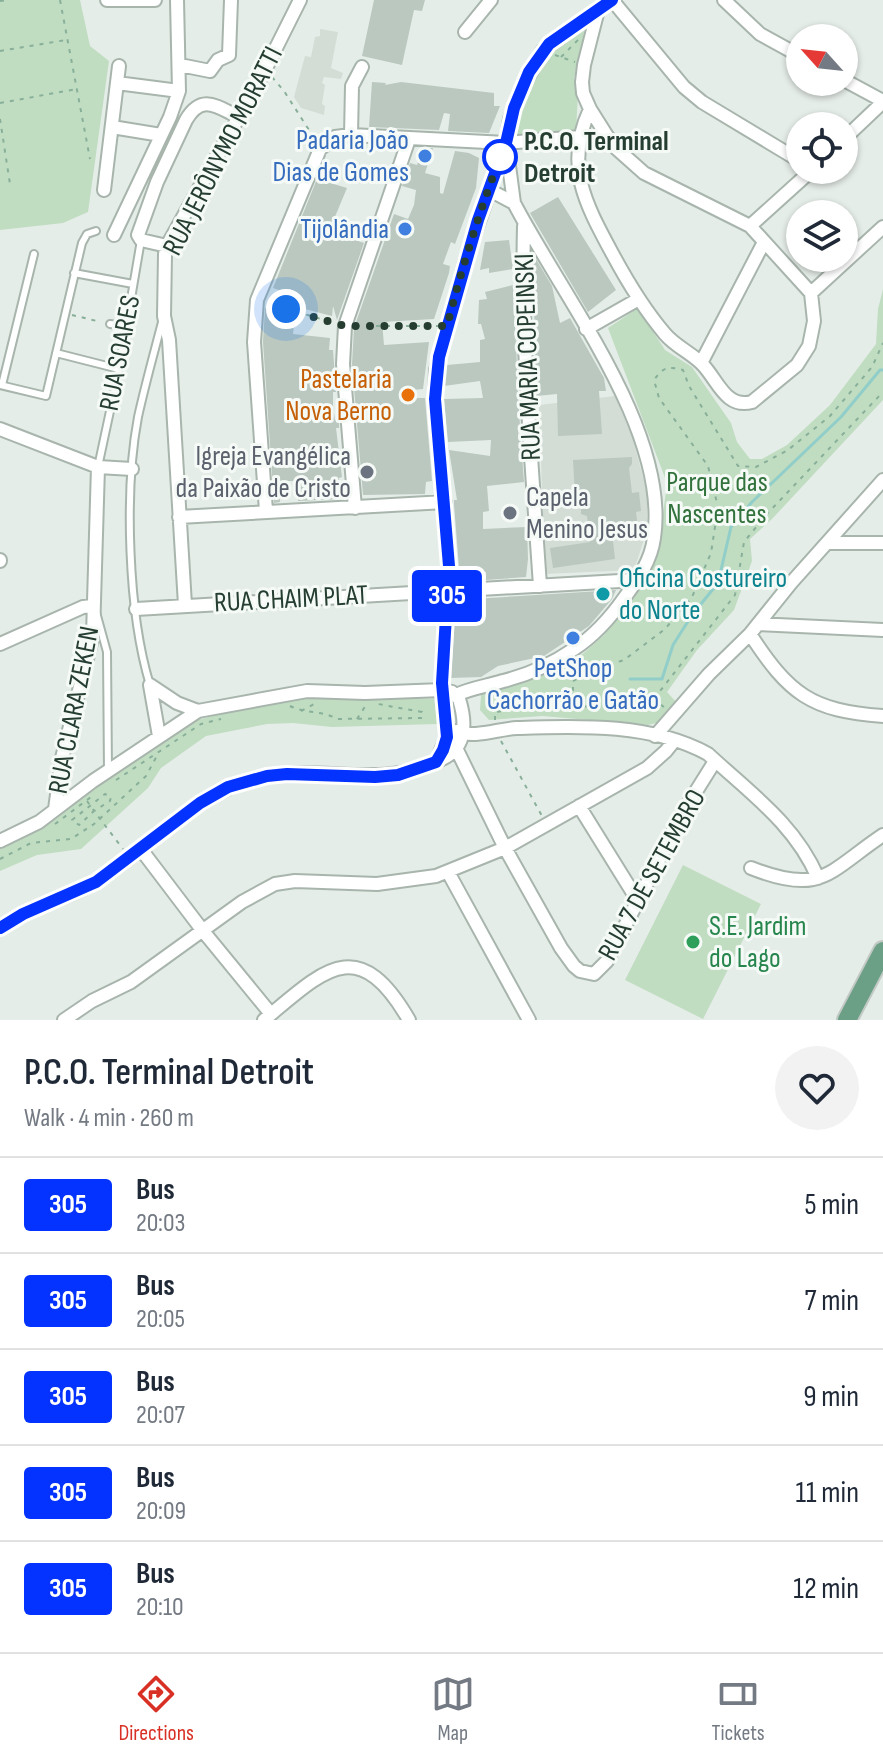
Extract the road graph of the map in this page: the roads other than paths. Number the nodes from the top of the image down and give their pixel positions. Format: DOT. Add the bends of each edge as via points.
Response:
graph roads {
  1 [pos="107,0"];
  2 [pos="155,0"];
  3 [pos="177,0"];
  4 [pos="231,0"];
  5 [pos="300,0"];
  6 [pos="491,0"];
  7 [pos="612,0"];
  8 [pos="724,0"];
  9 [pos="598,10"];
  10 [pos="465,32"];
  11 [pos="786,48"];
  12 [pos="180,65"];
  13 [pos="119,66"];
  14 [pos="362,67"];
  15 [pos="117,83"];
  16 [pos="858,88"];
  17 [pos="179,91"];
  18 [pos="883,102"];
  19 [pos="590,109"];
  20 [pos="239,117"];
  21 [pos="858,126"];
  22 [pos="112,127"];
  23 [pos="161,135"];
  24 [pos="351,135"];
  25 [pos="580,137"];
  26 [pos="409,139"];
  27 [pos="506,143"];
  28 [pos="786,153"];
  29 [pos="796,184"];
  30 [pos="104,190"];
  31 [pos="490,194"];
  32 [pos="514,203"];
  33 [pos="525,224"];
  34 [pos="750,226"];
  35 [pos="883,227"];
  36 [pos="96,231"];
  37 [pos="114,235"];
  38 [pos="141,240"];
  39 [pos="764,242"];
  40 [pos="167,246"];
  41 [pos="34,254"];
  42 [pos="74,273"];
  43 [pos="133,284"];
  44 [pos="811,293"];
  45 [pos="637,300"];
  46 [pos="164,316"];
  47 [pos="110,324"];
  48 [pos="126,326"];
  49 [pos="586,329"];
  50 [pos="56,353"];
  51 [pos="701,363"];
  52 [pos="119,369"];
  53 [pos="1,385"];
  54 [pos="0,429"];
  55 [pos="98,467"];
  56 [pos="132,469"];
  57 [pos="883,480"];
  58 [pos="445,502"];
  59 [pos="355,508"];
  60 [pos="266,511"];
  61 [pos="179,517"];
  62 [pos="827,543"];
  63 [pos="883,543"];
  64 [pos="637,580"];
  65 [pos="540,586"];
  66 [pos="447,589"];
  67 [pos="185,605"];
  68 [pos="93,606"];
  69 [pos="136,609"];
  70 [pos="755,629"];
  71 [pos="883,630"];
  72 [pos="0,644"];
  73 [pos="740,644"];
  74 [pos="766,660"];
  75 [pos="150,685"];
  76 [pos="442,690"];
  77 [pos="456,695"];
  78 [pos="198,711"];
  79 [pos="883,716"];
  80 [pos="446,719"];
  81 [pos="463,728"];
  82 [pos="159,736"];
  83 [pos="655,736"];
  84 [pos="674,741"];
  85 [pos="456,748"];
  86 [pos="715,761"];
  87 [pos="436,762"];
  88 [pos="111,776"];
  89 [pos="579,806"];
  90 [pos="55,809"];
  91 [pos="883,835"];
  92 [pos="0,841"];
  93 [pos="140,848"];
  94 [pos="505,848"];
  95 [pos="751,868"];
  96 [pos="448,872"];
  97 [pos="818,878"];
  98 [pos="638,901"];
  99 [pos="0,928"];
  100 [pos="203,931"];
  101 [pos="883,951"];
  102 [pos="883,972"];
  103 [pos="868,989"];
  104 [pos="268,1017"];
  105 [pos="64,1020"];
  106 [pos="409,1020"];
  107 [pos="529,1020"];
  108 [pos="847,1020"];
  109 [pos="859,1020"];
  1 -- 2 [label="street"];
  3 -- 12 [label="street"];
  4 -- 12 [label="street" via="229,55 210,71"];
  5 -- 20 [label="street, RUA JERÔNYMO MORATTI"];
  6 -- 10 [label="street"];
  7 -- 9 [label="street"];
  7 -- 28 [label="street" via="684,87"];
  8 -- 11 [label="street" via="760,34"];
  9 -- 19 [label="street" via="584,65 583,93"];
  9 -- 27 [label="street" via="543,50 514,108"];
  12 -- 17 [label="street"];
  13 -- 15 [label="street"];
  14 -- 24 [label="street" via="352,86"];
  15 -- 17 [label="street"];
  15 -- 22 [label="street"];
  16 -- 18 [label="street"];
  17 -- 23 [label="street"];
  18 -- 21 [label="street"];
  19 -- 25 [label="street"];
  19 -- 34 [label="street" via="617,149 644,173"];
  20 -- 38 [label="street" via="210,104 192,111 152,195 138,235"];
  20 -- 40 [label="street, RUA JERÔNYMO MORATTI"];
  22 -- 23 [label="street"];
  22 -- 30 [label="street"];
  23 -- 37 [label="street"];
  24 -- 26 [label="street"];
  24 -- 60 [label="street" via="335,137 320,149 257,300 254,342"];
  25 -- 27 [label="street"];
  25 -- 45 [label="street" via="578,165 585,200"];
  26 -- 27 [label="street"];
  26 -- 59 [label="street" via="345,326 343,364"];
  27 -- 31 [label="street"];
  27 -- 32 [label="street"];
  29 -- 34 [label="street"];
  31 -- 32 [label="street"];
  31 -- 58 [label="street" via="436,370"];
  32 -- 33 [label="street"];
  33 -- 49 [label="street"];
  33 -- 65 [label="street, RUA MARIA COPEINSKI" via="524,337"];
  34 -- 39 [label="street"];
  35 -- 44 [label="street"];
  36 -- 42 [label="lane" via="84,237"];
  38 -- 40 [label="street"];
  38 -- 43 [label="lane, RUA SOARES"];
  39 -- 44 [label="street"];
  39 -- 51 [label="street"];
  40 -- 46 [label="street, RUA JERÔNYMO MORATTI"];
  41 -- 53 [label="lane"];
  42 -- 43 [label="lane"];
  42 -- 50 [label="lane"];
  43 -- 48 [label="lane, RUA SOARES"];
  44 -- 51 [label="street" via="815,310 809,346 797,365 752,402 729,400"];
  45 -- 49 [label="street"];
  45 -- 51 [label="street" via="665,335"];
  46 -- 56 [label="lane, RUA JERÔNYMO MORATTI" via="138,419"];
  46 -- 61 [label="street"];
  47 -- 48 [label="lane"];
  48 -- 52 [label="lane, RUA SOARES"];
  49 -- 64 [label="street" via="645,446 653,478 654,541"];
  50 -- 52 [label="lane"];
  50 -- 53 [label="lane" via="46,396"];
  52 -- 55 [label="lane, RUA SOARES"];
  54 -- 55 [label="street"];
  55 -- 56 [label="street"];
  55 -- 68 [label="street, RUA CLARA ZEKEN"];
  56 -- 69 [label="lane, RUA JERÔNYMO MORATTI"];
  57 -- 62 [label="street"];
  58 -- 59 [label="street"];
  58 -- 66 [label="street"];
  59 -- 60 [label="street"];
  60 -- 61 [label="street"];
  61 -- 67 [label="street"];
  62 -- 63 [label="street"];
  62 -- 70 [label="street"];
  64 -- 65 [label="street, RUA CHAIM PLAT"];
  64 -- 77 [label="street" via="598,629 553,663"];
  65 -- 66 [label="street, RUA CHAIM PLAT"];
  66 -- 67 [label="street, RUA CHAIM PLAT"];
  66 -- 76 [label="street"];
  67 -- 69 [label="street, RUA CHAIM PLAT"];
  68 -- 72 [label="street"];
  68 -- 88 [label="lane" via="107,652"];
  68 -- 90 [label="street, RUA CLARA ZEKEN" via="93,635"];
  69 -- 75 [label="lane, RUA JERÔNYMO MORATTI"];
  70 -- 71 [label="street"];
  70 -- 73 [label="street"];
  70 -- 74 [label="street"];
  73 -- 74 [label="street"];
  73 -- 83 [label="street"];
  74 -- 79 [label="street" via="813,702 840,712"];
  75 -- 78 [label="street"];
  75 -- 82 [label="street, RUA JERÔNYMO MORATTI"];
  76 -- 77 [label="street"];
  76 -- 78 [label="street" via="307,691"];
  76 -- 80 [label="street"];
  77 -- 81 [label="street"];
  78 -- 82 [label="street"];
  80 -- 81 [label="street" via="451,728"];
  80 -- 87 [label="street" via="445,743"];
  81 -- 83 [label="street" via="587,728"];
  81 -- 85 [label="street"];
  82 -- 88 [label="street"];
  83 -- 84 [label="street"];
  84 -- 86 [label="street"];
  84 -- 89 [label="street" via="647,768"];
  85 -- 87 [label="street"];
  85 -- 94 [label="street"];
  86 -- 97 [label="street" via="784,822"];
  86 -- 98 [label="street, RUA 7 DE SETEMBRO"];
  87 -- 93 [label="street" via="398,775 287,774 247,781 213,795"];
  88 -- 90 [label="street" via="85,799"];
  89 -- 94 [label="street"];
  89 -- 98 [label="street"];
  90 -- 92 [label="street"];
  91 -- 97 [label="street"];
  93 -- 99 [label="street" via="80,890"];
  93 -- 100 [label="street"];
  94 -- 96 [label="street"];
  94 -- 98 [label="street, RUA 7 DE SETEMBRO" via="561,948 580,971 600,970"];
  95 -- 97 [label="street" via="786,880"];
  96 -- 100 [label="street" via="399,883 275,884"];
  96 -- 107 [label="street"];
  100 -- 104 [label="street"];
  100 -- 105 [label="street" via="131,982"];
  101 -- 103 [label="main road"];
  102 -- 103 [label="main road"];
  103 -- 108 [label="main road"];
  103 -- 109 [label="main road"];
  104 -- 106 [label="street" via="326,971 355,967 380,979"];
}
